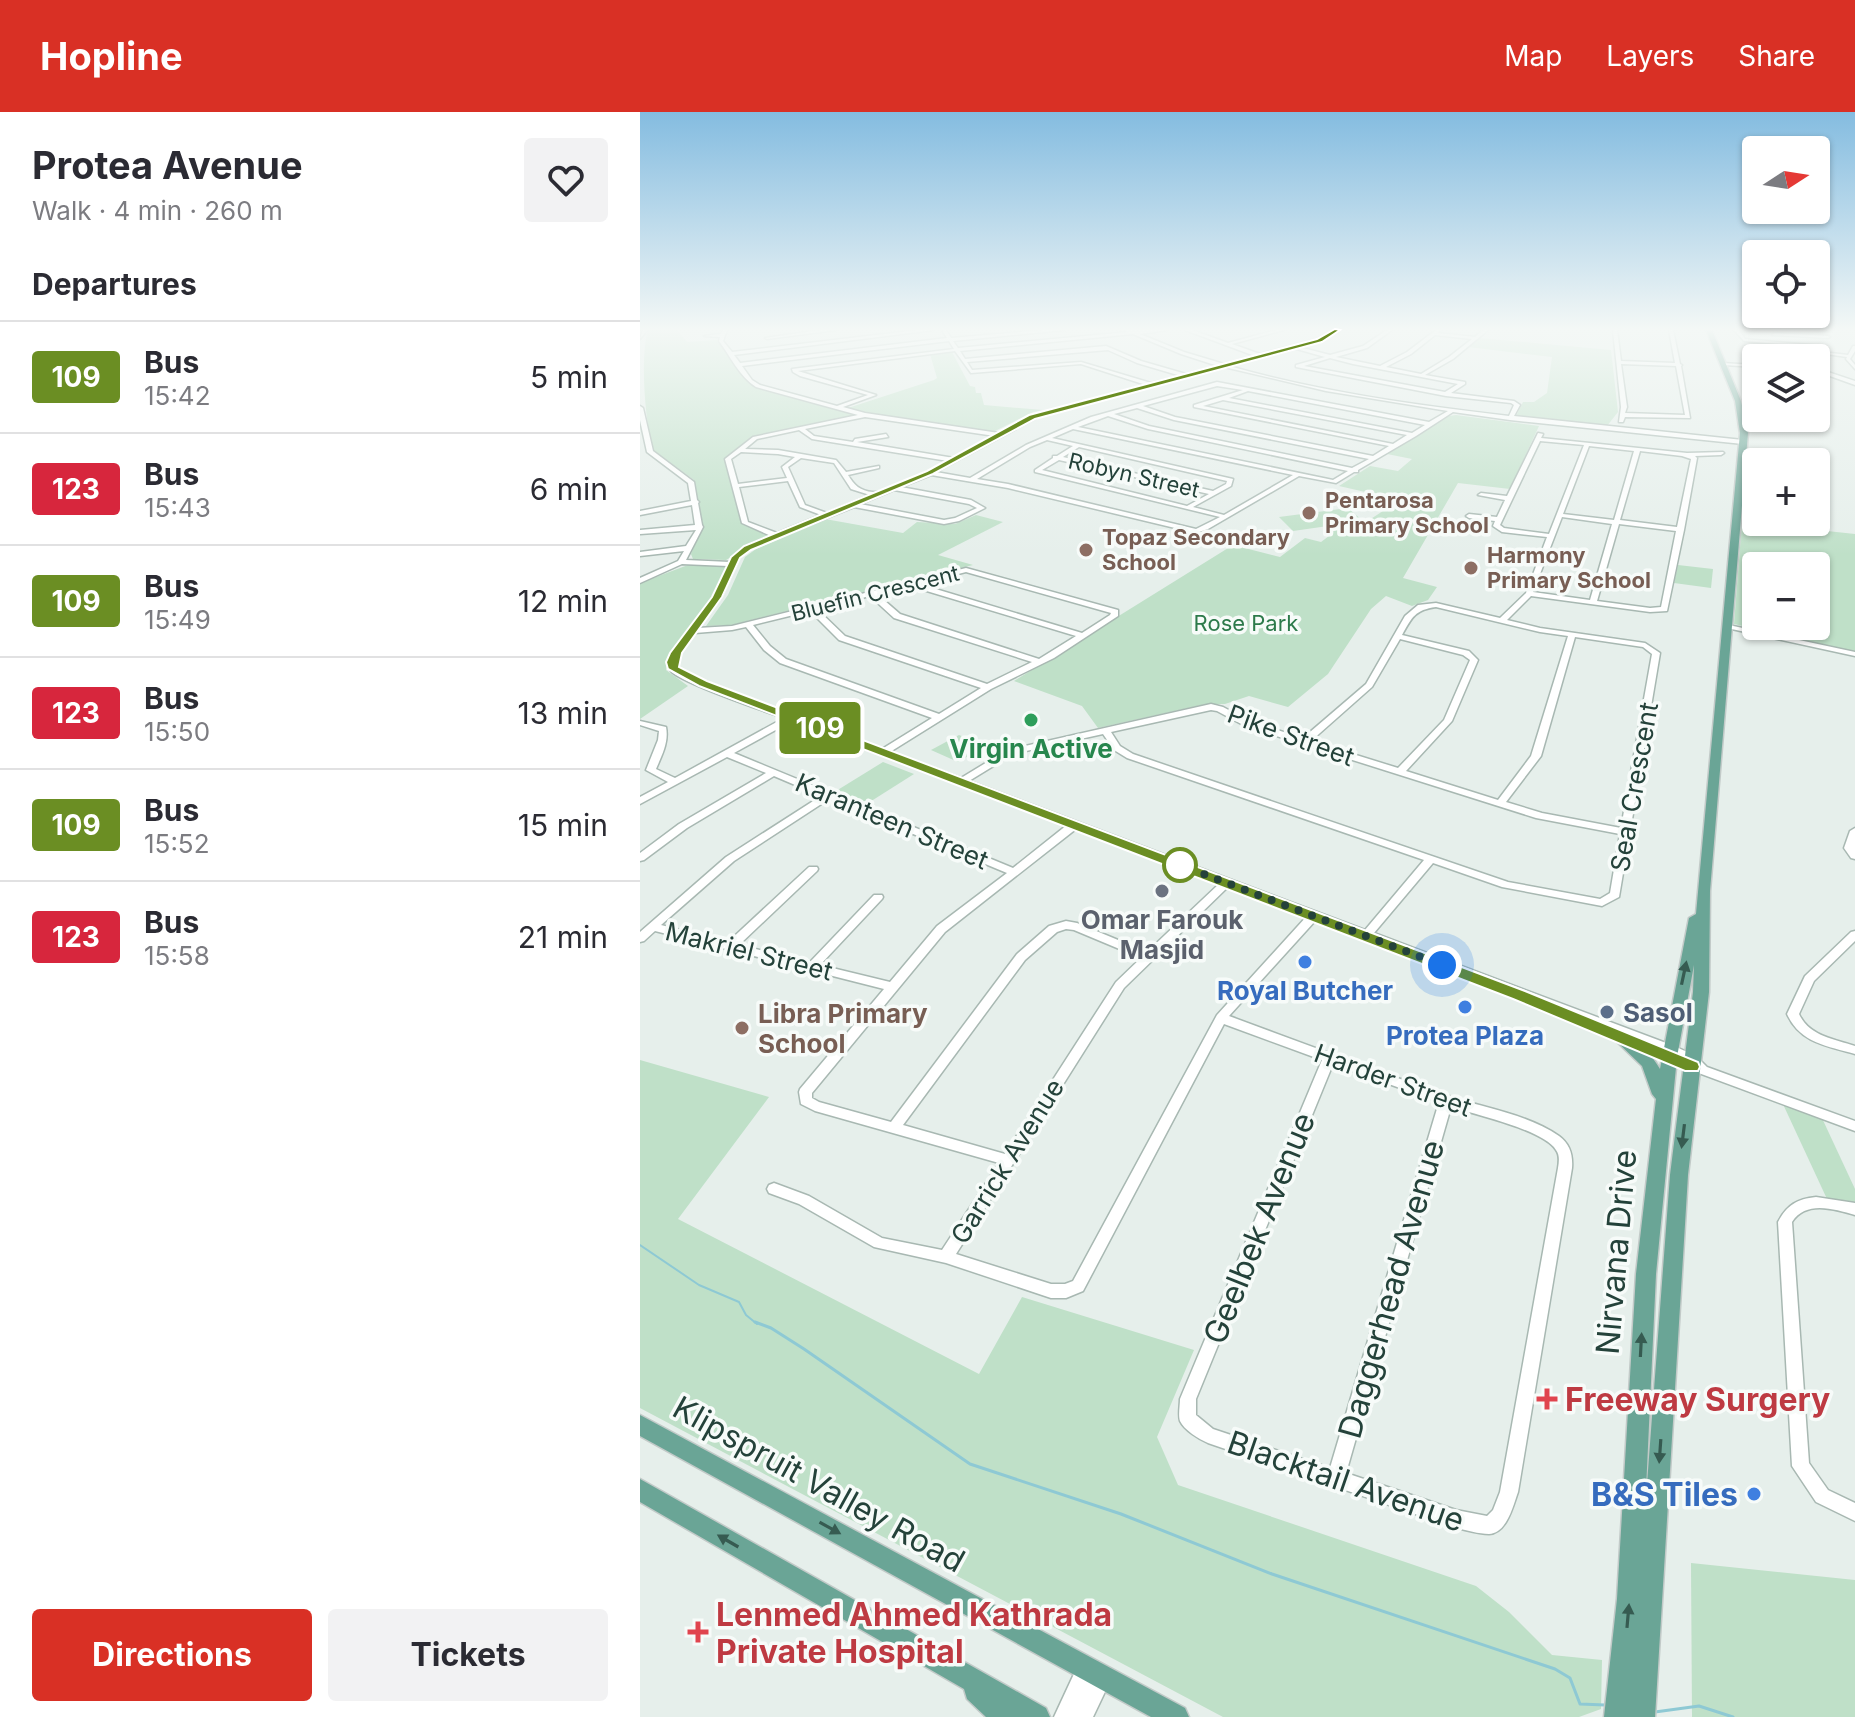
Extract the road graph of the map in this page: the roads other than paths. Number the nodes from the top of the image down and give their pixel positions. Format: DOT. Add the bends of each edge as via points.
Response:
graph roads {
  1 [pos="827,405"];
  2 [pos="846,405"];
  3 [pos="1074,405"];
  4 [pos="1141,405"];
  5 [pos="1199,405"];
  6 [pos="1255,405"];
  7 [pos="1326,405"];
  8 [pos="1411,405"];
  9 [pos="1514,405"];
  10 [pos="1622,405"];
  11 [pos="1686,405"];
  12 [pos="1739,405"];
  13 [pos="1137,406"];
  14 [pos="640,408"];
  15 [pos="838,408"];
  16 [pos="1450,412"];
  17 [pos="1107,414"];
  18 [pos="865,415"];
  19 [pos="1623,415"];
  20 [pos="1510,418"];
  21 [pos="1546,422"];
  22 [pos="1431,424"];
  23 [pos="1072,427"];
  24 [pos="801,429"];
  25 [pos="1617,429"];
  26 [pos="999,435"];
  27 [pos="1414,435"];
  28 [pos="886,436"];
  29 [pos="1046,438"];
  30 [pos="1538,439"];
  31 [pos="1743,442"];
  32 [pos="846,443"];
  33 [pos="1587,444"];
  34 [pos="1078,445"];
  35 [pos="1395,446"];
  36 [pos="738,450"];
  37 [pos="1637,450"];
  38 [pos="1721,453"];
  39 [pos="1687,455"];
  40 [pos="800,456"];
  41 [pos="1055,457"];
  42 [pos="1375,458"];
  43 [pos="955,460"];
  44 [pos="877,467"];
  45 [pos="1356,471"];
  46 [pos="930,473"];
  47 [pos="845,474"];
  48 [pos="1296,476"];
  49 [pos="790,479"];
  50 [pos="972,479"];
  51 [pos="734,486"];
  52 [pos="893,488"];
  53 [pos="1214,493"];
  54 [pos="875,495"];
  55 [pos="1481,495"];
  56 [pos="1509,498"];
  57 [pos="696,502"];
  58 [pos="853,505"];
  59 [pos="1187,508"];
  60 [pos="640,513"];
  61 [pos="828,515"];
  62 [pos="1559,515"];
  63 [pos="1469,516"];
  64 [pos="1226,517"];
  65 [pos="1498,519"];
  66 [pos="1736,520"];
  67 [pos="1742,521"];
  68 [pos="1616,522"];
  69 [pos="700,527"];
  70 [pos="1681,530"];
  71 [pos="640,532"];
  72 [pos="776,535"];
  73 [pos="1552,536"];
  74 [pos="690,548"];
  75 [pos="640,554"];
  76 [pos="681,562"];
  77 [pos="733,564"];
  78 [pos="640,581"];
  79 [pos="910,584"];
  80 [pos="872,594"];
  81 [pos="1529,594"];
  82 [pos="1593,602"];
  83 [pos="811,608"];
  84 [pos="1502,621"];
  85 [pos="748,624"];
  86 [pos="1727,626"];
  87 [pos="692,631"];
  88 [pos="1572,635"];
  89 [pos="1083,636"];
  90 [pos="1398,636"];
  91 [pos="1855,654"];
  92 [pos="1040,662"];
  93 [pos="988,687"];
  94 [pos="792,717"];
  95 [pos="939,717"];
  96 [pos="641,723"];
  97 [pos="1106,732"];
  98 [pos="1304,742"];
  99 [pos="883,752"];
  100 [pos="726,753"];
  101 [pos="775,772"];
  102 [pos="1400,772"];
  103 [pos="674,781"];
  104 [pos="961,782"];
  105 [pos="829,795"];
  106 [pos="640,801"];
  107 [pos="1500,803"];
  108 [pos="1074,825"];
  109 [pos="1855,831"];
  110 [pos="1626,832"];
  111 [pos="1855,856"];
  112 [pos="640,858"];
  113 [pos="1431,859"];
  114 [pos="813,869"];
  115 [pos="1012,871"];
  116 [pos="1226,883"];
  117 [pos="1703,891"];
  118 [pos="878,897"];
  119 [pos="1313,916"];
  120 [pos="653,927"];
  121 [pos="1855,935"];
  122 [pos="1366,936"];
  123 [pos="640,938"];
  124 [pos="731,946"];
  125 [pos="1148,957"];
  126 [pos="811,968"];
  127 [pos="892,987"];
  128 [pos="1519,995"];
  129 [pos="1221,1018"];
  130 [pos="1622,1039"];
  131 [pos="1855,1050"];
  132 [pos="1330,1057"];
  133 [pos="1685,1060"];
  134 [pos="1446,1100"];
  135 [pos="1662,1110"];
  136 [pos="895,1126"];
  137 [pos="1855,1126"];
  138 [pos="1008,1160"];
  139 [pos="774,1189"];
  140 [pos="1855,1209"];
  141 [pos="946,1257"];
  142 [pos="1188,1399"];
  143 [pos="640,1425"];
  144 [pos="1336,1477"];
  145 [pos="640,1490"];
  146 [pos="1509,1492"];
  147 [pos="1855,1512"];
  148 [pos="954,1670"];
  149 [pos="1095,1672"];
  150 [pos="1633,1673"];
  151 [pos="1005,1717"];
  152 [pos="1037,1717"];
  153 [pos="1064,1717"];
  154 [pos="1083,1717"];
  155 [pos="1176,1717"];
  156 [pos="1617,1717"];
  157 [pos="1642,1717"];
  1 -- 15 [label="street"];
  2 -- 15 [label="street"];
  3 -- 26 [label="street" via="1039,414"];
  4 -- 13 [label="street"];
  5 -- 35 [label="street"];
  6 -- 27 [label="street"];
  7 -- 22 [label="street"];
  8 -- 16 [label="street"];
  9 -- 20 [label="street"];
  10 -- 19 [label="street"];
  11 -- 19 [label="street" via="1688,417"];
  12 -- 31 [label="main road, Nirvana Drive"];
  13 -- 17 [label="street"];
  13 -- 42 [label="street"];
  14 -- 57 [label="street" via="651,452 690,479"];
  15 -- 18 [label="street"];
  16 -- 20 [label="street"];
  16 -- 22 [label="street"];
  17 -- 23 [label="street"];
  17 -- 45 [label="street"];
  18 -- 24 [label="street"];
  18 -- 26 [label="street"];
  19 -- 25 [label="street"];
  20 -- 21 [label="street"];
  21 -- 25 [label="street"];
  21 -- 30 [label="street"];
  22 -- 27 [label="street"];
  23 -- 29 [label="street"];
  23 -- 48 [label="street"];
  24 -- 32 [label="street" via="812,437"];
  24 -- 36 [label="street" via="755,438"];
  25 -- 31 [label="street"];
  26 -- 43 [label="street"];
  27 -- 35 [label="street"];
  28 -- 32 [label="street"];
  29 -- 34 [label="street"];
  29 -- 50 [label="street"];
  30 -- 33 [label="street"];
  30 -- 56 [label="street"];
  31 -- 66 [label="main road, Nirvana Drive"];
  32 -- 43 [label="street"];
  33 -- 37 [label="street"];
  33 -- 62 [label="street"];
  34 -- 41 [label="street"];
  34 -- 53 [label="street" via="1232,481"];
  35 -- 42 [label="street"];
  36 -- 40 [label="street"];
  36 -- 51 [label="street" via="728,462"];
  37 -- 39 [label="street"];
  37 -- 68 [label="street"];
  38 -- 39 [label="street"];
  39 -- 70 [label="street" via="1694,458"];
  40 -- 47 [label="street" via="838,462"];
  40 -- 49 [label="street" via="785,465"];
  41 -- 53 [label="street, Robyn Street"];
  41 -- 59 [label="street" via="1037,471"];
  42 -- 45 [label="street"];
  43 -- 46 [label="street"];
  44 -- 47 [label="street"];
  45 -- 48 [label="street" via="1329,482"];
  46 -- 50 [label="street"];
  46 -- 52 [label="street"];
  47 -- 54 [label="street" via="855,489"];
  48 -- 64 [label="street"];
  49 -- 51 [label="street"];
  49 -- 61 [label="street" via="802,506"];
  50 -- 64 [label="street" via="1196,531"];
  51 -- 72 [label="street" via="747,524"];
  52 -- 54 [label="street"];
  52 -- 58 [label="street" via="982,508 944,522"];
  53 -- 59 [label="street"];
  54 -- 58 [label="street"];
  55 -- 56 [label="street"];
  56 -- 65 [label="street"];
  57 -- 60 [label="street"];
  57 -- 69 [label="street"];
  58 -- 61 [label="street"];
  59 -- 64 [label="street"];
  61 -- 72 [label="street"];
  62 -- 68 [label="street"];
  62 -- 73 [label="street"];
  63 -- 65 [label="street"];
  65 -- 73 [label="street" via="1496,526 1502,530"];
  66 -- 67 [label="street"];
  66 -- 86 [label="main road, Nirvana Drive"];
  68 -- 70 [label="street"];
  68 -- 82 [label="street"];
  69 -- 71 [label="street"];
  69 -- 74 [label="street"];
  70 -- 82 [label="street" via="1664,609"];
  72 -- 77 [label="street" via="743,550"];
  73 -- 81 [label="street"];
  74 -- 75 [label="street"];
  74 -- 76 [label="street"];
  76 -- 77 [label="street"];
  76 -- 78 [label="street"];
  77 -- 87 [label="street"];
  79 -- 80 [label="street, Bluefin Crescent"];
  79 -- 89 [label="street"];
  79 -- 89 [label="street, Bluefin Crescent" via="974,570 1115,612"];
  80 -- 83 [label="street, Bluefin Crescent"];
  80 -- 92 [label="street" via="897,616"];
  81 -- 82 [label="street"];
  81 -- 84 [label="street"];
  83 -- 85 [label="street, Bluefin Crescent"];
  83 -- 93 [label="street" via="837,636"];
  84 -- 88 [label="street, Seal Crescent"];
  84 -- 90 [label="street, Seal Crescent" via="1428,605 1409,616"];
  85 -- 87 [label="street, Bluefin Crescent"];
  85 -- 95 [label="street" via="783,661"];
  86 -- 91 [label="street"];
  86 -- 117 [label="main road, Nirvana Drive"];
  87 -- 94 [label="street" via="673,660 677,672"];
  88 -- 107 [label="street" via="1536,756"];
  88 -- 110 [label="street, Seal Crescent" via="1645,645 1656,653"];
  89 -- 92 [label="street, Bluefin Crescent"];
  90 -- 98 [label="street, Seal Crescent" via="1369,685"];
  90 -- 102 [label="street" via="1466,653 1474,660 1448,721"];
  92 -- 93 [label="street, Bluefin Crescent"];
  93 -- 95 [label="street, Bluefin Crescent"];
  94 -- 99 [label="street"];
  94 -- 100 [label="street"];
  95 -- 99 [label="street, Bluefin Crescent"];
  96 -- 103 [label="street" via="663,729 651,771"];
  97 -- 98 [label="street, Pike Street" via="1211,707"];
  97 -- 104 [label="street, Pike Street" via="1005,754"];
  97 -- 113 [label="street, Seal Crescent" via="1130,756"];
  98 -- 102 [label="street, Pike Street"];
  99 -- 104 [label="street"];
  100 -- 101 [label="street, Karanteen Street"];
  100 -- 103 [label="street"];
  101 -- 105 [label="street, Karanteen Street"];
  101 -- 112 [label="street"];
  102 -- 107 [label="street, Pike Street"];
  103 -- 106 [label="street"];
  104 -- 108 [label="street"];
  105 -- 115 [label="street, Karanteen Street"];
  105 -- 120 [label="street" via="730,859"];
  107 -- 110 [label="street, Pike Street" via="1554,820"];
  108 -- 115 [label="street"];
  108 -- 116 [label="street"];
  109 -- 111 [label="street" via="1849,848"];
  110 -- 113 [label="street, Seal Crescent" via="1615,895 1602,903 1519,888"];
  113 -- 122 [label="street"];
  114 -- 124 [label="street"];
  115 -- 127 [label="street" via="941,929"];
  116 -- 119 [label="street"];
  116 -- 125 [label="street, Garrick Avenue"];
  133 -- 117 [label="main road, Nirvana Drive, one-way"];
  117 -- 133 [label="main road, Nirvana Drive" via="1701,992"];
  118 -- 126 [label="street"];
  119 -- 122 [label="street"];
  119 -- 129 [label="street, Garrick Avenue"];
  120 -- 123 [label="street"];
  120 -- 124 [label="street, Makriel Street"];
  121 -- 131 [label="street" via="1809,979 1793,1014 1803,1030"];
  122 -- 128 [label="street"];
  124 -- 126 [label="street, Makriel Street"];
  125 -- 136 [label="street" via="1077,927 1053,929 1015,965"];
  125 -- 138 [label="street, Garrick Avenue" via="1116,989"];
  126 -- 127 [label="street, Makriel Street"];
  127 -- 136 [label="street" via="805,1092 809,1103"];
  128 -- 130 [label="street"];
  128 -- 133 [label="street"];
  129 -- 132 [label="street, Harder Street"];
  129 -- 141 [label="street, Garrick Avenue" via="1078,1286 1051,1291"];
  130 -- 133 [label="street"];
  130 -- 135 [label="main road" via="1656,1074"];
  132 -- 134 [label="street, Harder Street"];
  132 -- 142 [label="street, Geelbek Avenue"];
  133 -- 135 [label="main road, Nirvana Drive"];
  133 -- 137 [label="street"];
  133 -- 150 [label="main road, Nirvana Drive, one-way" via="1672,1265"];
  134 -- 144 [label="street, Daggerhead Avenue"];
  134 -- 146 [label="street, Harder Street" via="1546,1135 1562,1148 1565,1168"];
  150 -- 135 [label="main road, Nirvana Drive, one-way" via="1630,1587 1644,1295"];
  136 -- 138 [label="street"];
  138 -- 141 [label="street, Garrick Avenue"];
  139 -- 141 [label="street" via="879,1243"];
  140 -- 147 [label="street" via="1825,1202 1804,1204 1788,1213 1785,1235 1801,1466 1822,1496"];
  142 -- 144 [label="street, Blacktail Avenue" via="1188,1419 1208,1435"];
  143 -- 149 [label="main road, Klipspruit Valley Road, one-way"];
  144 -- 146 [label="street, Blacktail Avenue" via="1483,1526 1500,1516"];
  148 -- 145 [label="main road, one-way"];
  148 -- 151 [label="main road"];
  148 -- 152 [label="main road"];
  149 -- 153 [label="street"];
  149 -- 154 [label="street"];
  149 -- 155 [label="main road, Klipspruit Valley Road"];
  150 -- 156 [label="main road, Nirvana Drive"];
  150 -- 157 [label="main road, Nirvana Drive"];
}
